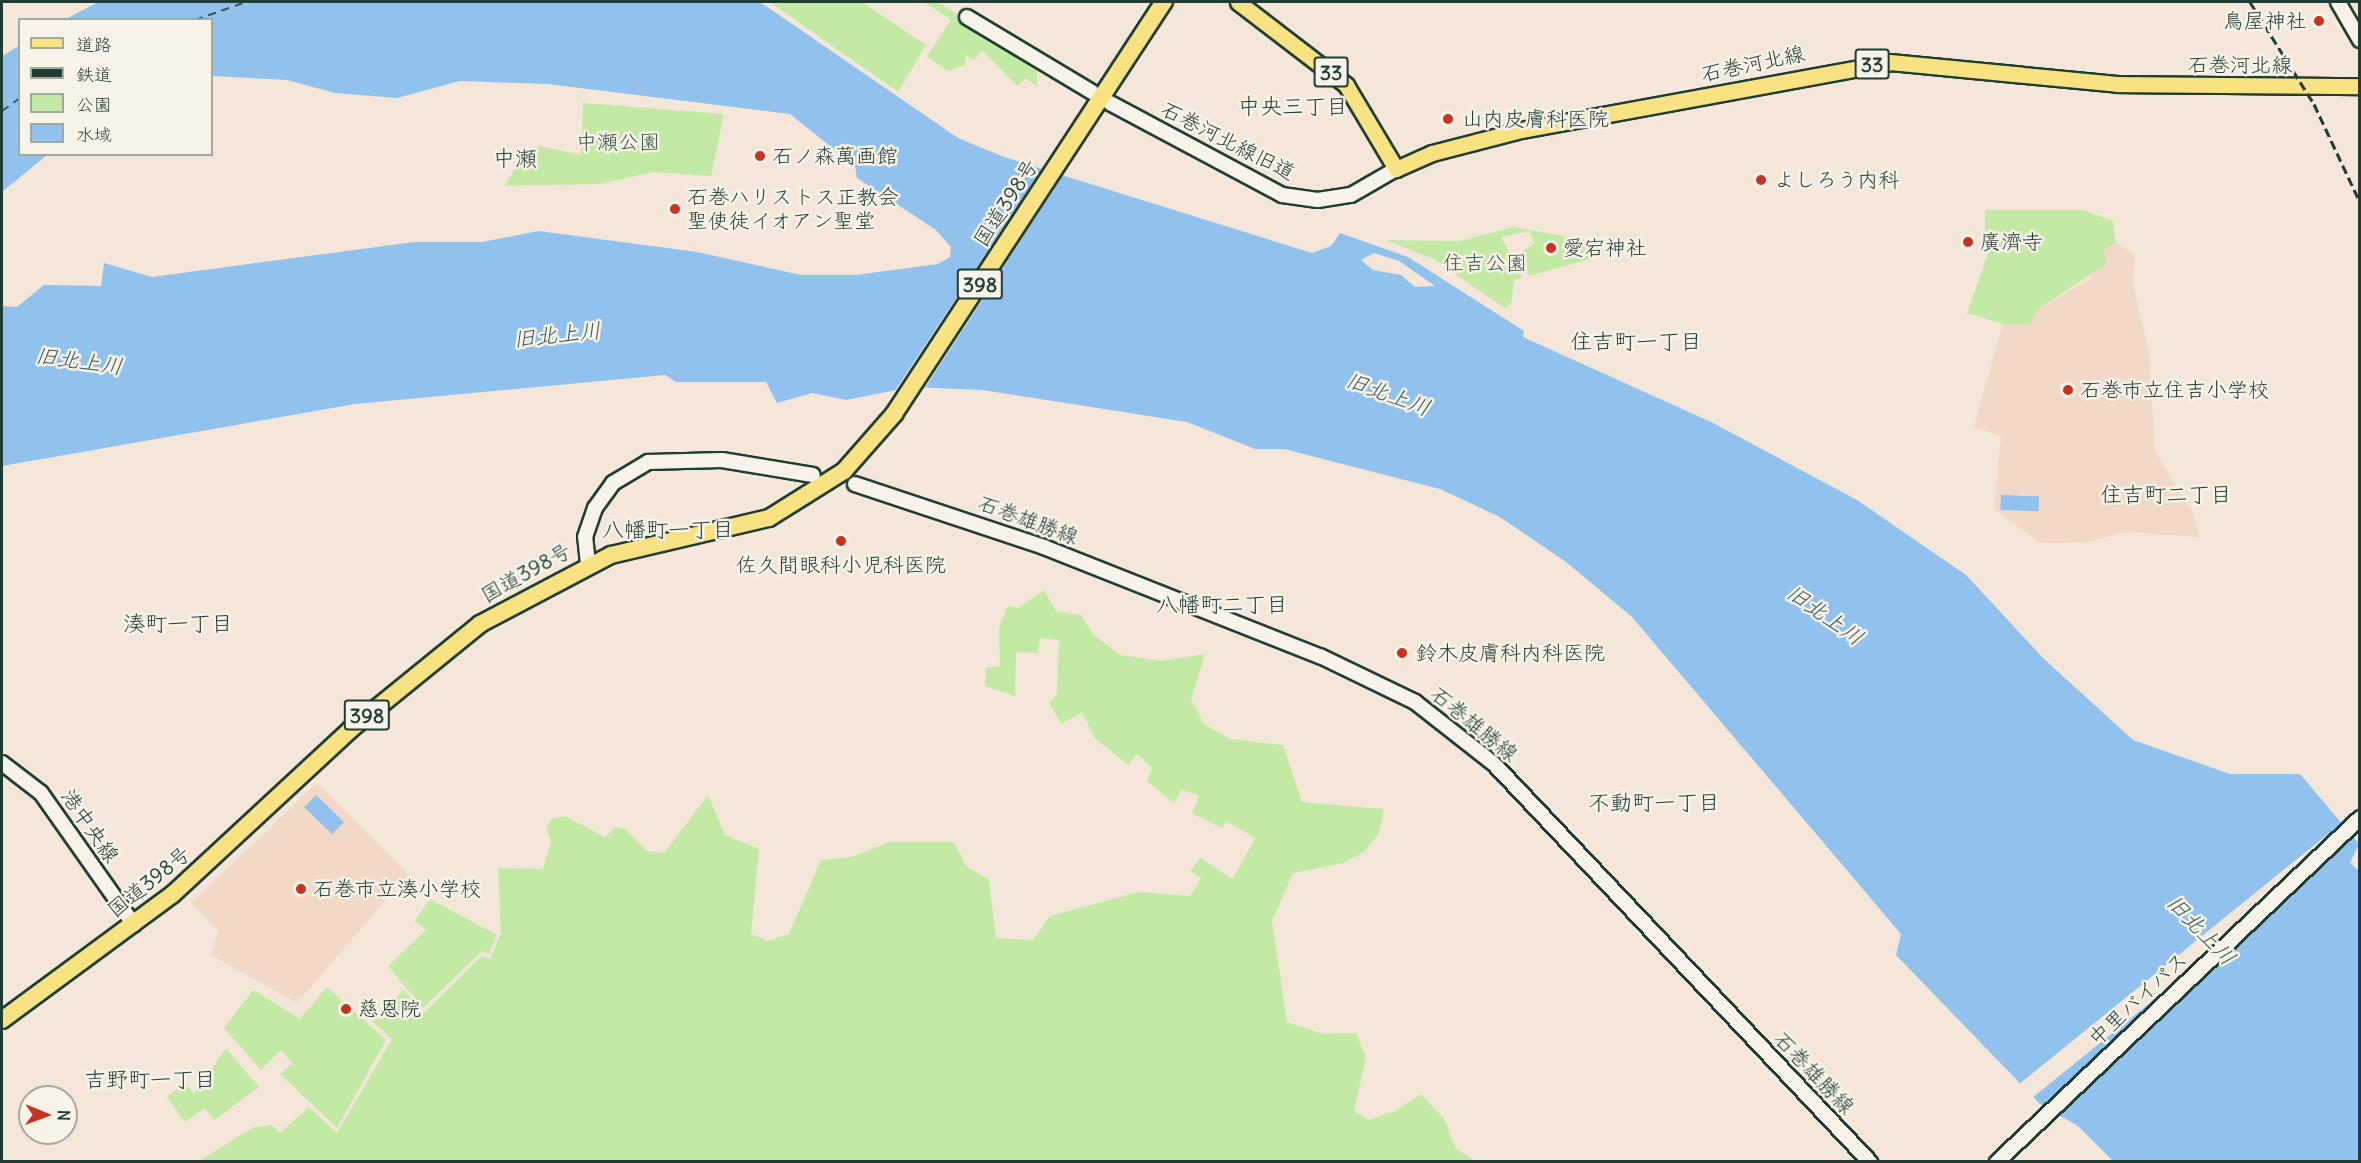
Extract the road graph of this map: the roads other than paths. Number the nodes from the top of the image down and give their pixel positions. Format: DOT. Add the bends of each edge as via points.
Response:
graph roads {
  1 [pos="1164,2"];
  2 [pos="1238,2"];
  3 [pos="2338,2"];
  4 [pos="967,17"];
  5 [pos="2360,40"];
  6 [pos="2360,86"];
  7 [pos="1092,92"];
  8 [pos="1110,103"];
  9 [pos="1396,169"];
  10 [pos="813,475"];
  11 [pos="855,484"];
  12 [pos="588,564"];
  13 [pos="2,763"];
  14 [pos="2360,818"];
  15 [pos="134,925"];
  16 [pos="2,1020"];
  17 [pos="1870,1161"];
  18 [pos="1997,1161"];
  1 -- 12 [label="highway, 国道398号 / 398" via="894,414 844,471 789,509"];
  2 -- 9 [label="main road, 33" via="1346,85"];
  3 -- 5 [label="main road"];
  4 -- 7 [label="main road"];
  6 -- 9 [label="main road, 石巻河北線 / 33" via="2117,84 1890,62 1521,130 1449,147"];
  8 -- 9 [label="main road, 石巻河北線旧道" via="1282,195 1318,200 1351,195"];
  10 -- 12 [label="main road" via="722,460 648,462 613,483 595,508 585,537"];
  11 -- 17 [label="main road, 石巻雄勝線" via="1044,547 1320,656 1415,702 1494,764"];
  12 -- 15 [label="highway, 国道398号 / 398" via="480,624 438,655"];
  13 -- 15 [label="main road, 港中央線" via="41,793"];
  14 -- 18 [label="main road, 中里バイパス"];
  15 -- 16 [label="highway, 国道398号 / 398"];
}
